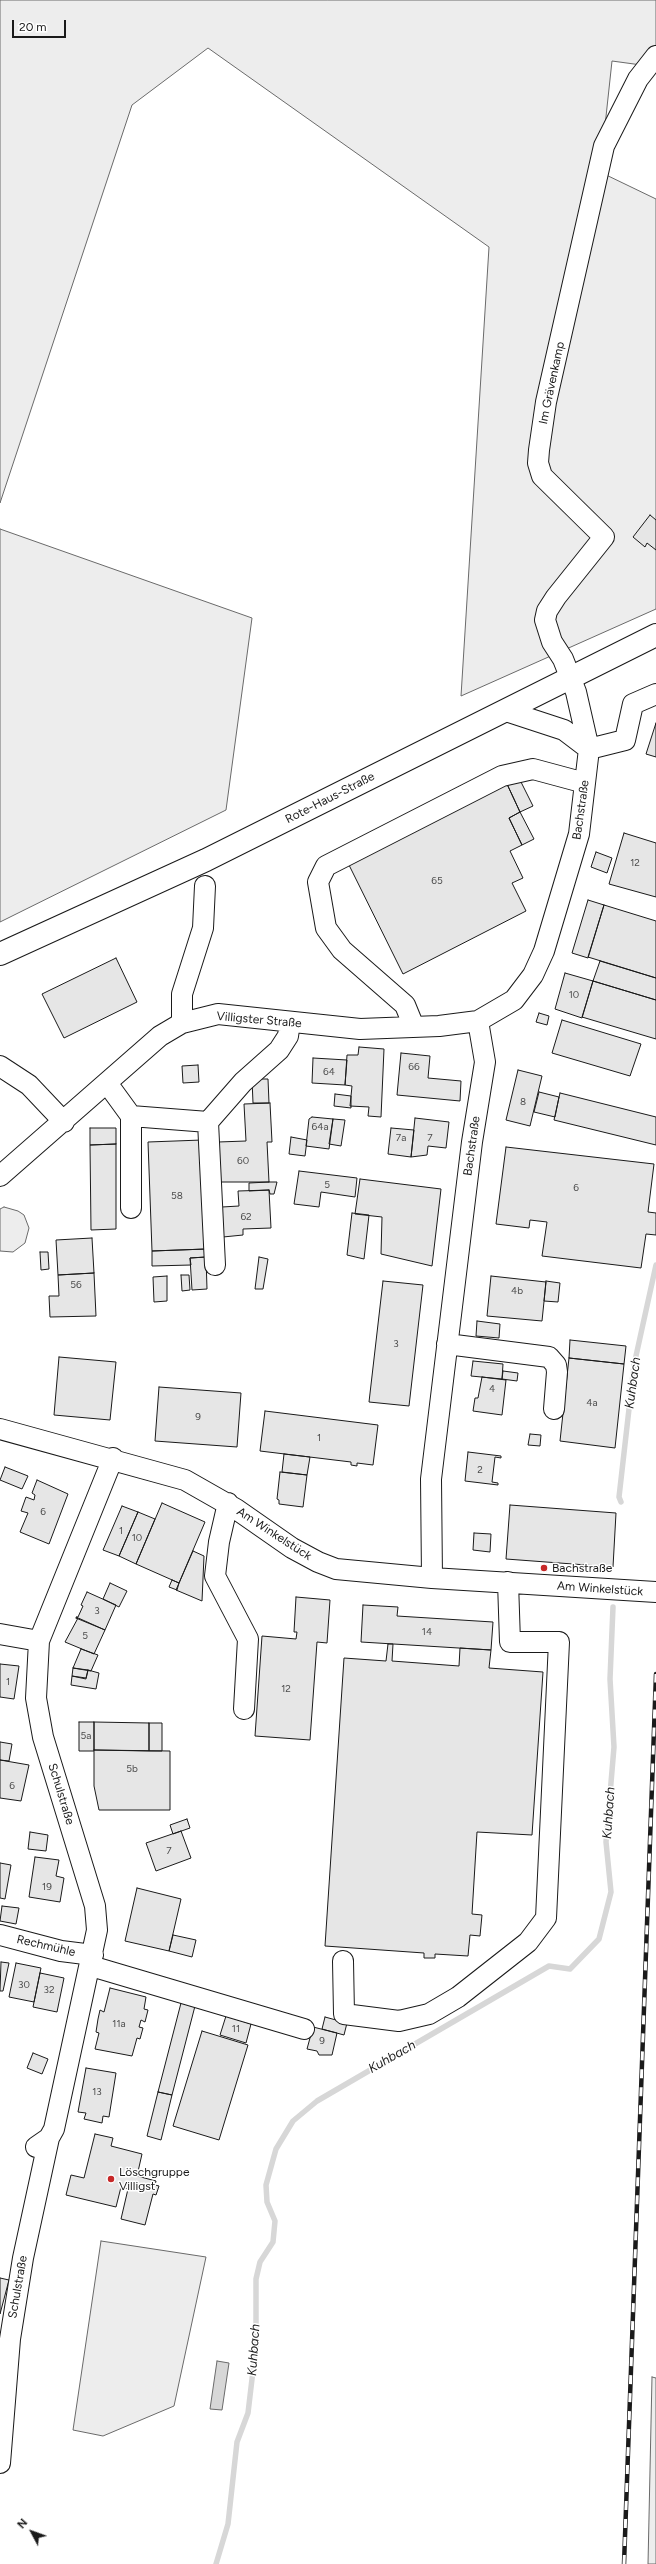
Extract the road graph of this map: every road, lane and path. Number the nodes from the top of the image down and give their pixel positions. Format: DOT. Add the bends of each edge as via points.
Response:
graph roads {
  1 [pos="656,56"];
  2 [pos="656,635"];
  3 [pos="570,676"];
  4 [pos="656,694"];
  5 [pos="506,711"];
  6 [pos="589,749"];
  7 [pos="585,783"];
  8 [pos="205,886"];
  9 [pos="0,954"];
  10 [pos="478,1021"];
  11 [pos="290,1022"];
  12 [pos="182,1023"];
  13 [pos="414,1027"];
  14 [pos="0,1066"];
  15 [pos="107,1083"];
  16 [pos="132,1116"];
  17 [pos="64,1122"];
  18 [pos="208,1122"];
  19 [pos="0,1176"];
  20 [pos="131,1208"];
  21 [pos="215,1265"];
  22 [pos="447,1344"];
  23 [pos="554,1409"];
  24 [pos="0,1429"];
  25 [pos="113,1458"];
  26 [pos="228,1503"];
  27 [pos="432,1578"];
  28 [pos="508,1582"];
  29 [pos="656,1592"];
  30 [pos="0,1634"];
  31 [pos="39,1641"];
  32 [pos="244,1709"];
  33 [pos="0,1935"];
  34 [pos="92,1960"];
  35 [pos="343,1961"];
  36 [pos="304,2029"];
  37 [pos="0,2463"];
  1 -- 3 [label="street, Im Grävenkamp" via="638,79 604,146 546,402 540,443 538,463 542,476 604,537 547,610 545,620 548,632"];
  2 -- 3 [label="main road, Rote-Haus-Straße"];
  3 -- 5 [label="main road, Rote-Haus-Straße"];
  3 -- 6 [label="street, Bachstraße"];
  4 -- 6 [label="street" via="633,704 626,740"];
  5 -- 6 [label="street" via="564,730"];
  5 -- 9 [label="main road, Rote-Haus-Straße" via="206,860"];
  6 -- 7 [label="street, Bachstraße"];
  7 -- 10 [label="street, Bachstraße" via="579,834 544,951 533,975 514,1000"];
  7 -- 13 [label="street" via="533,769 502,776 326,866 318,882 326,928 342,950 405,1005"];
  8 -- 12 [label="street" via="203,928 182,994"];
  10 -- 13 [label="street, Villigster Straße"];
  10 -- 22 [label="street, Bachstraße" via="485,1062 472,1142"];
  11 -- 12 [label="street, Villigster Straße" via="218,1014"];
  11 -- 13 [label="street, Villigster Straße" via="360,1029"];
  11 -- 18 [label="street" via="288,1036 279,1050 243,1082"];
  12 -- 15 [label="street, Villigster Straße" via="160,1036"];
  14 -- 17 [label="street" via="29,1085"];
  15 -- 16 [label="street"];
  15 -- 17 [label="street, Villigster Straße"];
  16 -- 18 [label="street"];
  16 -- 20 [label="street"];
  17 -- 19 [label="street, Villigster Straße"];
  18 -- 21 [label="street"];
  22 -- 23 [label="street" via="549,1357 553,1360 557,1372"];
  22 -- 27 [label="street, Bachstraße" via="431,1478"];
  24 -- 25 [label="street, Am Winkelstück"];
  25 -- 26 [label="street, Am Winkelstück" via="185,1480"];
  25 -- 31 [label="street, Schulstraße"];
  26 -- 27 [label="street, Am Winkelstück" via="292,1548 318,1562 351,1571"];
  26 -- 32 [label="street" via="219,1542 215,1576 248,1639"];
  27 -- 28 [label="street, Am Winkelstück"];
  28 -- 29 [label="street, Am Winkelstück"];
  28 -- 35 [label="street" via="510,1642 559,1642 546,1918 528,1942 458,1997 429,2014 399,2021 344,2014"];
  30 -- 31 [label="street"];
  31 -- 34 [label="street, Schulstraße" via="36,1698 43,1737 95,1906 97,1930"];
  33 -- 34 [label="street, Rechmühle"];
  34 -- 36 [label="street, Rechmühle"];
  34 -- 37 [label="street, Schulstraße" via="54,2128 42,2142 10,2339"];
}
